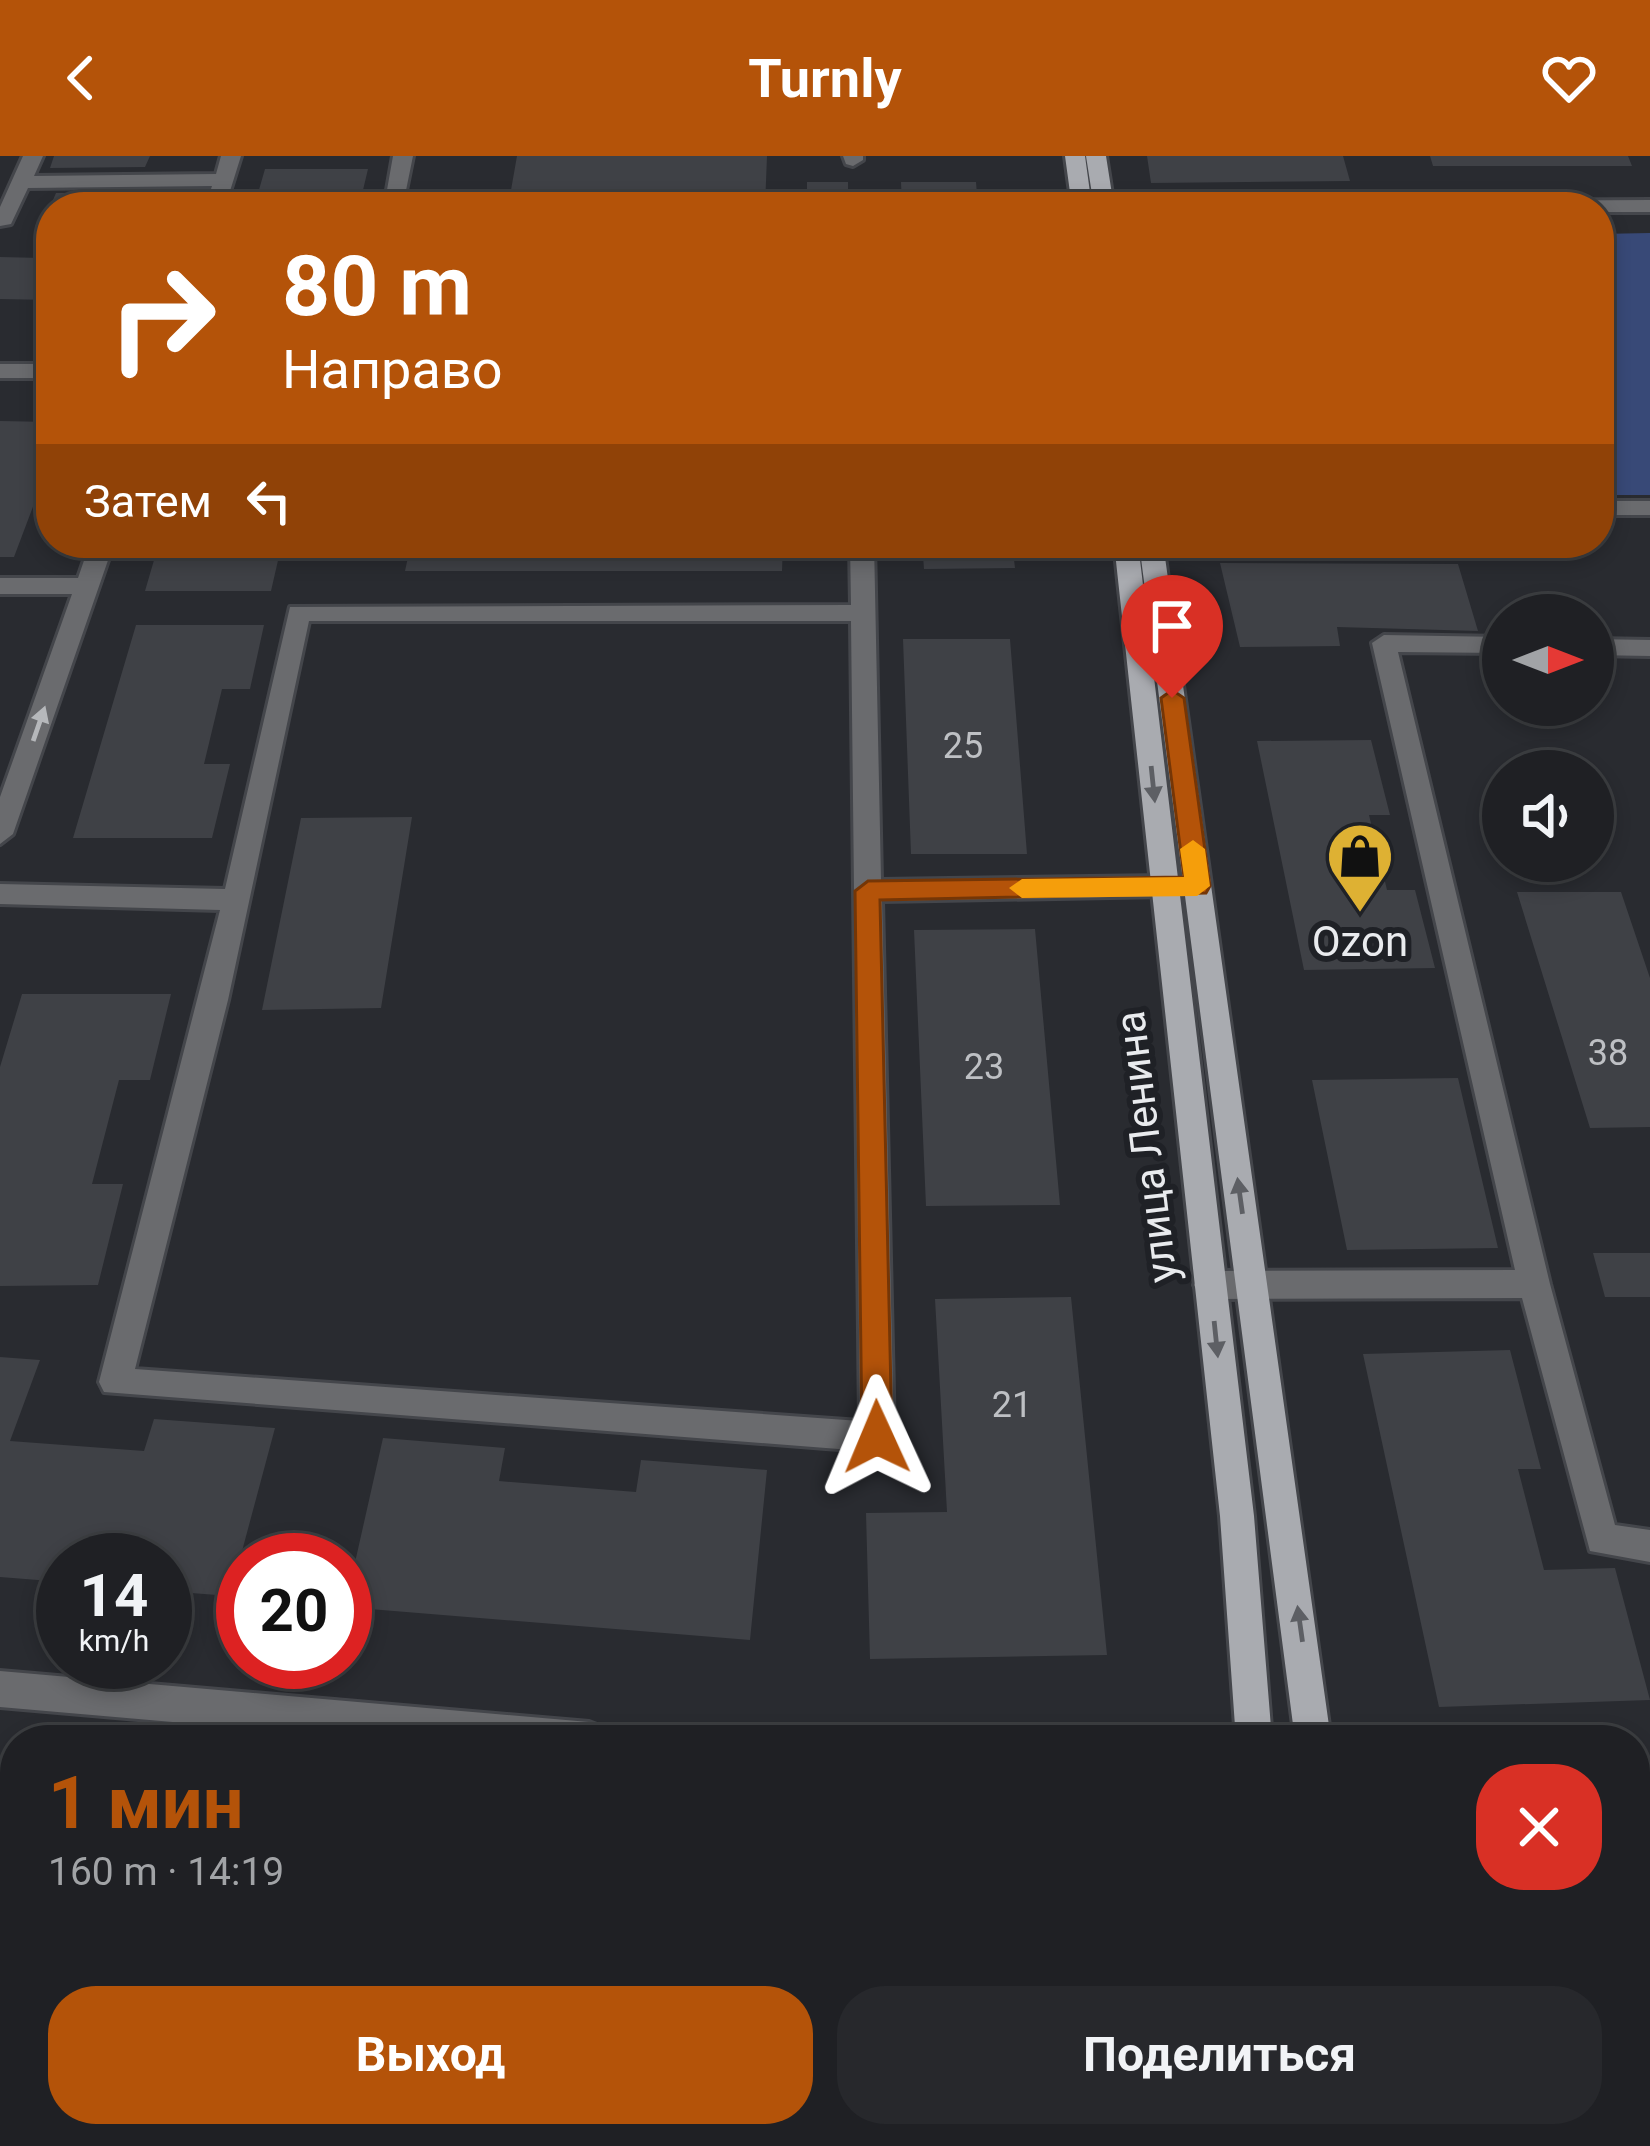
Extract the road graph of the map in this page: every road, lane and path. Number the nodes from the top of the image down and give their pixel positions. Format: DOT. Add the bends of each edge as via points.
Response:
graph roads {
  1 [pos="33,156"];
  2 [pos="231,156"];
  3 [pos="404,156"];
  4 [pos="1076,156"];
  5 [pos="1096,156"];
  6 [pos="224,179"];
  7 [pos="21,182"];
  8 [pos="220,192"];
  9 [pos="396,192"];
  10 [pos="1080,192"];
  11 [pos="1102,192"];
  12 [pos="1614,206"];
  13 [pos="1650,206"];
  14 [pos="0,220"];
  15 [pos="0,370"];
  16 [pos="36,371"];
  17 [pos="1614,508"];
  18 [pos="1650,508"];
  19 [pos="97,558"];
  20 [pos="862,558"];
  21 [pos="1128,558"];
  22 [pos="1153,558"];
  23 [pos="0,586"];
  24 [pos="87,586"];
  25 [pos="863,613"];
  26 [pos="1482,645"];
  27 [pos="1614,647"];
  28 [pos="1650,648"];
  29 [pos="0,834"];
  30 [pos="1165,886"];
  31 [pos="1197,886"];
  32 [pos="868,891"];
  33 [pos="0,894"];
  34 [pos="236,900"];
  35 [pos="1252,1282"];
  36 [pos="1534,1284"];
  37 [pos="1210,1286"];
  38 [pos="1650,1546"];
  39 [pos="0,1689"];
  40 [pos="416,1725"];
  41 [pos="1253,1725"];
  42 [pos="1311,1725"];
  1 -- 7 [label="street"];
  2 -- 6 [label="street"];
  3 -- 9 [label="street"];
  4 -- 10 [label="main road"];
  5 -- 11 [label="main road"];
  6 -- 7 [label="street"];
  6 -- 8 [label="street"];
  7 -- 14 [label="street"];
  12 -- 13 [label="street"];
  15 -- 16 [label="street"];
  17 -- 18 [label="street"];
  19 -- 24 [label="street"];
  20 -- 25 [label="street"];
  21 -- 30 [label="main road, улица Ленина, one-way"];
  22 -- 31 [label="main road"];
  23 -- 24 [label="street"];
  29 -- 24 [label="street, one-way"];
  25 -- 32 [label="street"];
  25 -- 34 [label="street" via="299,613"];
  26 -- 36 [label="street" via="1384,643"];
  27 -- 28 [label="street"];
  30 -- 31 [label="main road"];
  30 -- 32 [label="street"];
  30 -- 37 [label="main road, улица Ленина"];
  35 -- 31 [label="main road, one-way"];
  32 -- 34 [label="street" via="877,1437 115,1382"];
  33 -- 34 [label="street"];
  35 -- 36 [label="street"];
  35 -- 37 [label="street"];
  42 -- 35 [label="main road, one-way"];
  36 -- 38 [label="street" via="1602,1539"];
  37 -- 41 [label="main road, улица Ленина, one-way"];
  39 -- 40 [label="street"];
}
